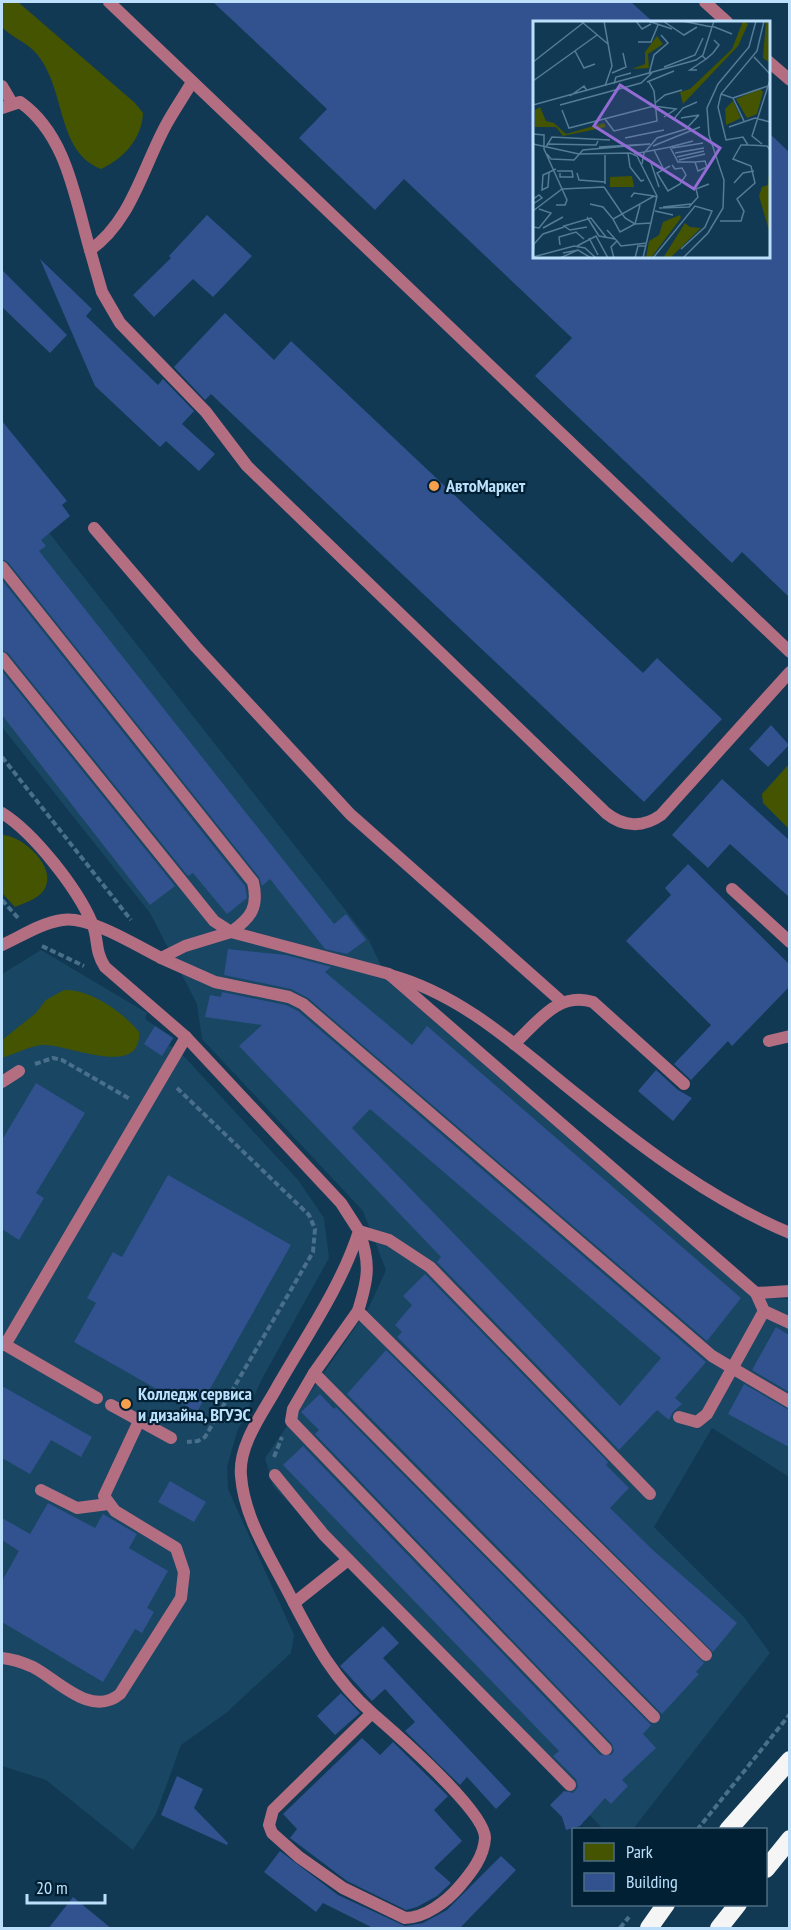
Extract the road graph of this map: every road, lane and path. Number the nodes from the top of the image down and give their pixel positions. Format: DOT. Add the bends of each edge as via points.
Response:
graph roads {
  1 [pos="108,2"];
  2 [pos="705,2"];
  3 [pos="726,21"];
  4 [pos="770,63"];
  5 [pos="789,81"];
  6 [pos="192,82"];
  7 [pos="2,86"];
  8 [pos="7,105"];
  9 [pos="90,250"];
  10 [pos="94,528"];
  11 [pos="2,567"];
  12 [pos="789,652"];
  13 [pos="2,658"];
  14 [pos="789,672"];
  15 [pos="2,757"];
  16 [pos="2,813"];
  17 [pos="732,889"];
  18 [pos="133,922"];
  19 [pos="93,925"];
  20 [pos="231,932"];
  21 [pos="789,942"];
  22 [pos="2,945"];
  23 [pos="35,945"];
  24 [pos="162,958"];
  25 [pos="105,967"];
  26 [pos="389,974"];
  27 [pos="562,1002"];
  28 [pos="789,1036"];
  29 [pos="186,1037"];
  30 [pos="769,1041"];
  31 [pos="514,1044"];
  32 [pos="19,1071"];
  33 [pos="164,1075"];
  34 [pos="2,1082"];
  35 [pos="684,1084"];
  36 [pos="146,1108"];
  37 [pos="359,1231"];
  38 [pos="789,1233"];
  39 [pos="789,1291"];
  40 [pos="756,1293"];
  41 [pos="358,1311"];
  42 [pos="764,1311"];
  43 [pos="789,1323"];
  44 [pos="3,1344"];
  45 [pos="732,1370"];
  46 [pos="314,1373"];
  47 [pos="97,1398"];
  48 [pos="789,1402"];
  49 [pos="111,1405"];
  50 [pos="679,1418"];
  51 [pos="139,1421"];
  52 [pos="291,1421"];
  53 [pos="171,1438"];
  54 [pos="275,1476"];
  55 [pos="41,1490"];
  56 [pos="650,1494"];
  57 [pos="108,1504"];
  58 [pos="348,1560"];
  59 [pos="294,1603"];
  60 [pos="706,1655"];
  61 [pos="2,1658"];
  62 [pos="372,1713"];
  63 [pos="789,1714"];
  64 [pos="654,1718"];
  65 [pos="606,1749"];
  66 [pos="789,1760"];
  67 [pos="570,1785"];
  68 [pos="699,1828"];
  69 [pos="730,1828"];
  70 [pos="789,1839"];
  71 [pos="767,1866"];
  72 [pos="665,1906"];
  73 [pos="737,1906"];
  74 [pos="649,1929"];
  75 [pos="719,1929"];
  1 -- 6 [label="lane"];
  2 -- 3 [label="lane"];
  4 -- 5 [label="lane"];
  6 -- 9 [label="lane" via="166,125 118,223 108,238"];
  6 -- 12 [label="lane"];
  7 -- 8 [label="lane"];
  8 -- 9 [label="lane" via="20,102 38,115 61,152"];
  9 -- 14 [label="lane" via="102,292 120,322 206,412 234,452 610,816 642,825 660,815"];
  10 -- 27 [label="lane" via="196,647 350,814"];
  11 -- 20 [label="lane" via="253,882 256,896 248,920"];
  13 -- 20 [label="lane" via="214,921"];
  15 -- 18 [label="path"];
  16 -- 19 [label="lane" via="45,854"];
  17 -- 21 [label="lane"];
  19 -- 22 [label="lane" via="62,920"];
  19 -- 24 [label="lane"];
  19 -- 25 [label="lane" via="98,955"];
  20 -- 24 [label="lane" via="185,946"];
  20 -- 26 [label="lane"];
  23 -- 25 [label="path" via="81,965"];
  24 -- 45 [label="lane" via="215,982 289,997 303,1004"];
  25 -- 29 [label="lane"];
  26 -- 31 [label="lane" via="442,994"];
  26 -- 40 [label="lane"];
  27 -- 31 [label="lane"];
  27 -- 35 [label="lane" via="578,997 593,1002"];
  28 -- 30 [label="lane"];
  29 -- 33 [label="lane"];
  29 -- 37 [label="lane" via="341,1203"];
  31 -- 38 [label="lane" via="673,1166 746,1215"];
  32 -- 34 [label="lane"];
  32 -- 36 [label="path" via="44,1060 62,1060"];
  33 -- 36 [label="lane"];
  33 -- 53 [label="path" via="309,1215 315,1229 313,1252 205,1437 186,1443"];
  36 -- 44 [label="lane"];
  37 -- 41 [label="lane" via="368,1255 367,1281"];
  37 -- 56 [label="lane" via="388,1240 430,1268"];
  37 -- 59 [label="lane" via="341,1273 254,1428 243,1455 240,1475 245,1501 256,1531"];
  39 -- 40 [label="lane"];
  40 -- 42 [label="lane"];
  41 -- 46 [label="lane"];
  41 -- 60 [label="lane"];
  42 -- 43 [label="lane"];
  42 -- 45 [label="lane"];
  44 -- 47 [label="lane"];
  45 -- 48 [label="lane"];
  45 -- 50 [label="lane" via="703,1418 689,1422"];
  46 -- 52 [label="lane" via="293,1409"];
  46 -- 64 [label="lane"];
  49 -- 51 [label="lane"];
  51 -- 53 [label="lane"];
  51 -- 57 [label="lane" via="107,1485 104,1496"];
  52 -- 54 [label="path" via="274,1451"];
  52 -- 65 [label="lane"];
  54 -- 58 [label="lane"];
  55 -- 57 [label="lane" via="77,1508"];
  57 -- 61 [label="lane" via="176,1548 184,1572 181,1598 120,1694 93,1702 32,1667"];
  58 -- 59 [label="lane"];
  58 -- 67 [label="lane"];
  59 -- 62 [label="lane" via="325,1662"];
  62 -- 62 [label="lane" via="273,1810 269,1825 272,1833 299,1857 343,1888 395,1914 413,1918 452,1895 475,1866 485,1836 478,1819 433,1769"];
  63 -- 68 [label="path"];
  66 -- 69 [label="highway"];
  70 -- 71 [label="highway"];
  72 -- 74 [label="highway"];
  73 -- 75 [label="highway"];
}
